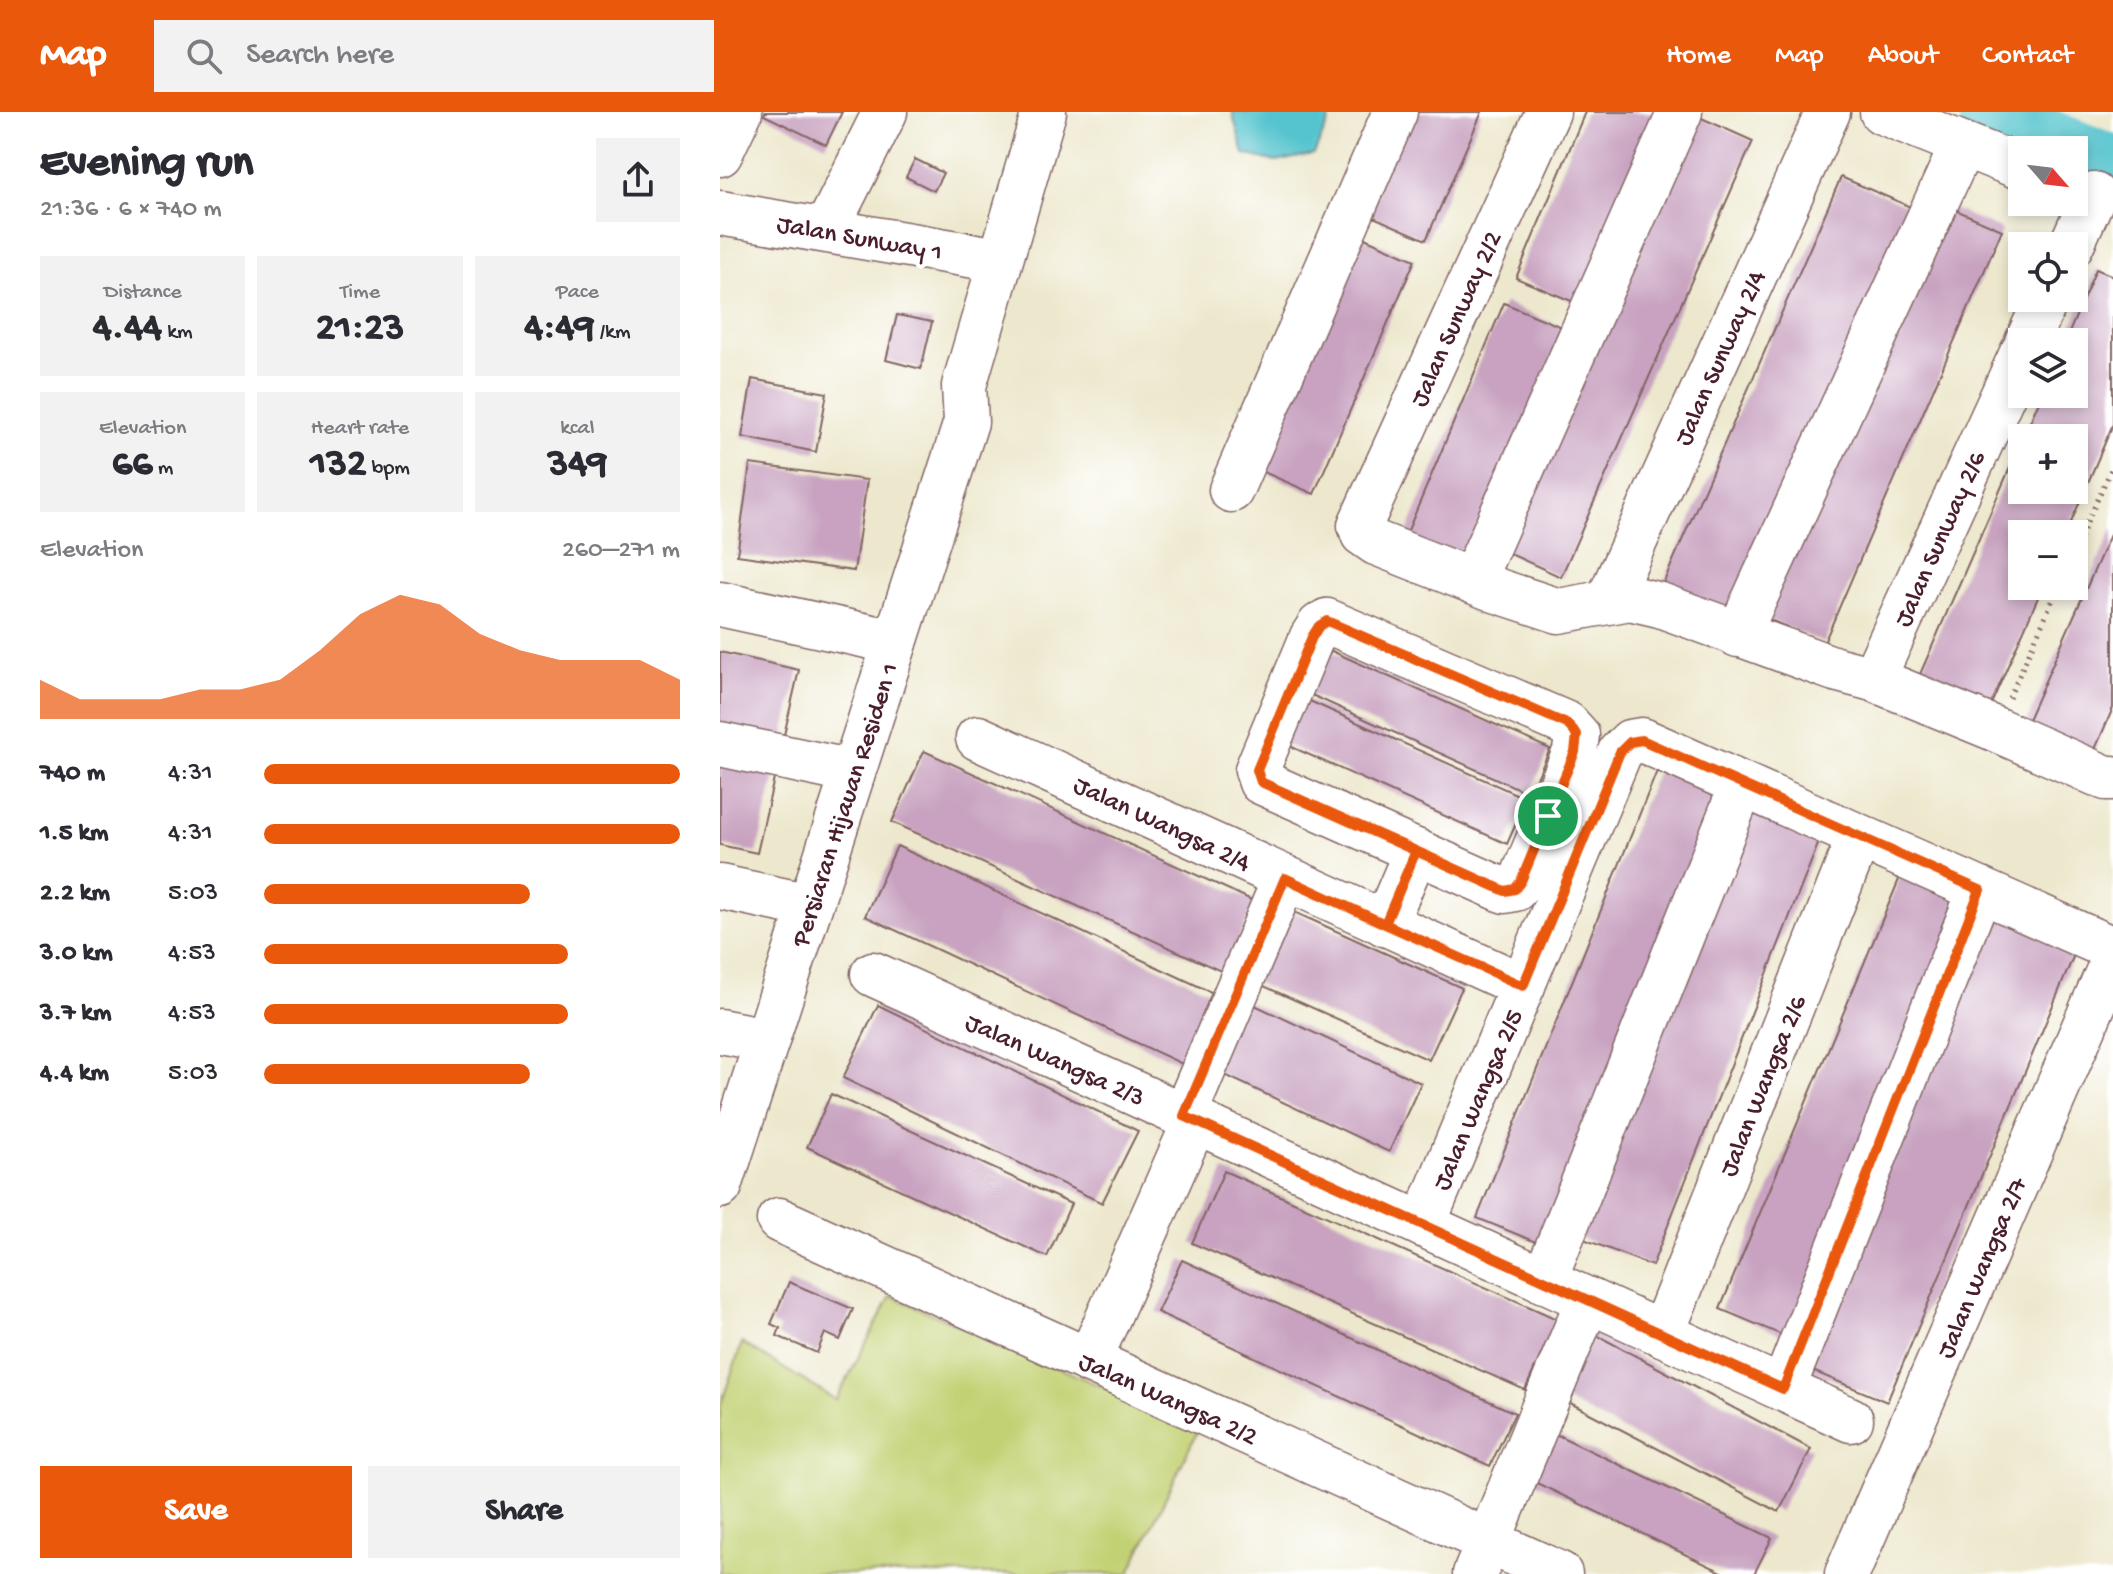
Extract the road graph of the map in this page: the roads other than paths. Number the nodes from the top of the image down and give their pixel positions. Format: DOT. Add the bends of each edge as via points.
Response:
graph roads {
  1 [pos="740,112"];
  2 [pos="885,112"];
  3 [pos="1044,112"];
  4 [pos="1072,112"];
  5 [pos="1395,112"];
  6 [pos="1548,112"];
  7 [pos="1680,112"];
  8 [pos="1828,112"];
  9 [pos="1882,112"];
  10 [pos="1962,146"];
  11 [pos="720,154"];
  12 [pos="2008,163"];
  13 [pos="2094,195"];
  14 [pos="720,213"];
  15 [pos="826,230"];
  16 [pos="2077,232"];
  17 [pos="956,253"];
  18 [pos="1011,263"];
  19 [pos="2008,384"];
  20 [pos="1231,490"];
  21 [pos="1473,580"];
  22 [pos="1608,601"];
  23 [pos="720,604"];
  24 [pos="1738,635"];
  25 [pos="895,642"];
  26 [pos="1873,679"];
  27 [pos="978,738"];
  28 [pos="720,744"];
  29 [pos="853,772"];
  30 [pos="2113,778"];
  31 [pos="1742,785"];
  32 [pos="1859,837"];
  33 [pos="1416,851"];
  34 [pos="1285,878"];
  35 [pos="720,887"];
  36 [pos="1980,890"];
  37 [pos="810,906"];
  38 [pos="1385,924"];
  39 [pos="2113,949"];
  40 [pos="2113,960"];
  41 [pos="873,974"];
  42 [pos="1523,986"];
  43 [pos="720,1031"];
  44 [pos="767,1040"];
  45 [pos="1190,1119"];
  46 [pos="721,1180"];
  47 [pos="779,1220"];
  48 [pos="1423,1225"];
  49 [pos="1544,1281"];
  50 [pos="1588,1300"];
  51 [pos="1662,1334"];
  52 [pos="1089,1361"];
  53 [pos="1783,1389"];
  54 [pos="1851,1420"];
  55 [pos="1481,1558"];
  56 [pos="1560,1574"];
  57 [pos="1847,1574"];
  1 -- 11 [label="street"];
  2 -- 15 [label="street"];
  3 -- 18 [label="street"];
  4 -- 18 [label="street"];
  5 -- 20 [label="street"];
  6 -- 21 [label="street, Jalan Sunway 2/2" via="1360,525 1376,543"];
  7 -- 21 [label="street"];
  8 -- 22 [label="street, Jalan Sunway 2/4"];
  9 -- 10 [label="street"];
  10 -- 12 [label="street"];
  10 -- 24 [label="street"];
  13 -- 16 [label="street"];
  14 -- 15 [label="street, Jalan Sunway 1"];
  15 -- 17 [label="street, Jalan Sunway 1"];
  17 -- 18 [label="street" via="973,279"];
  17 -- 18 [label="street" via="987,234"];
  18 -- 25 [label="street, Persiaran Hijauan Residen 1" via="964,386 966,422"];
  19 -- 26 [label="street, Jalan Sunway 2/6"];
  21 -- 22 [label="street" via="1559,611"];
  22 -- 24 [label="street" via="1630,598 1660,605"];
  23 -- 25 [label="street"];
  24 -- 26 [label="street"];
  25 -- 29 [label="street, Persiaran Hijauan Residen 1"];
  26 -- 30 [label="street"];
  27 -- 34 [label="street, Jalan Wangsa 2/4"];
  28 -- 29 [label="street"];
  29 -- 37 [label="street, Persiaran Hijauan Residen 1"];
  31 -- 32 [label="street"];
  31 -- 42 [label="street, Jalan Wangsa 2/5" via="1642,740 1630,742 1620,752"];
  31 -- 49 [label="street"];
  32 -- 36 [label="street"];
  32 -- 51 [label="street, Jalan Wangsa 2/6"];
  33 -- 33 [label="street" via="1261,782 1257,770 1306,652 1327,621 1567,724 1577,735 1575,752 1515,889 1505,891"];
  33 -- 38 [label="street"];
  34 -- 38 [label="street, Jalan Wangsa 2/4"];
  34 -- 45 [label="street"];
  35 -- 37 [label="street"];
  36 -- 39 [label="street"];
  36 -- 53 [label="street"];
  37 -- 44 [label="street, Persiaran Hijauan Residen 1"];
  38 -- 42 [label="street, Jalan Wangsa 2/4"];
  40 -- 57 [label="street, Jalan Wangsa 2/7"];
  41 -- 45 [label="street, Jalan Wangsa 2/3"];
  42 -- 48 [label="street, Jalan Wangsa 2/5"];
  43 -- 44 [label="street"];
  44 -- 46 [label="street, Persiaran Hijauan Residen 1"];
  45 -- 48 [label="street, Jalan Wangsa 2/3"];
  45 -- 52 [label="street"];
  47 -- 52 [label="street, Jalan Wangsa 2/2"];
  48 -- 49 [label="street, Jalan Wangsa 2/3"];
  49 -- 50 [label="street, Jalan Wangsa 2/3"];
  50 -- 51 [label="street, Jalan Wangsa 2/3"];
  50 -- 55 [label="street"];
  51 -- 53 [label="street, Jalan Wangsa 2/3"];
  52 -- 55 [label="street, Jalan Wangsa 2/2"];
  53 -- 54 [label="street, Jalan Wangsa 2/3"];
  55 -- 56 [label="street, Jalan Wangsa 2/2"];
}
